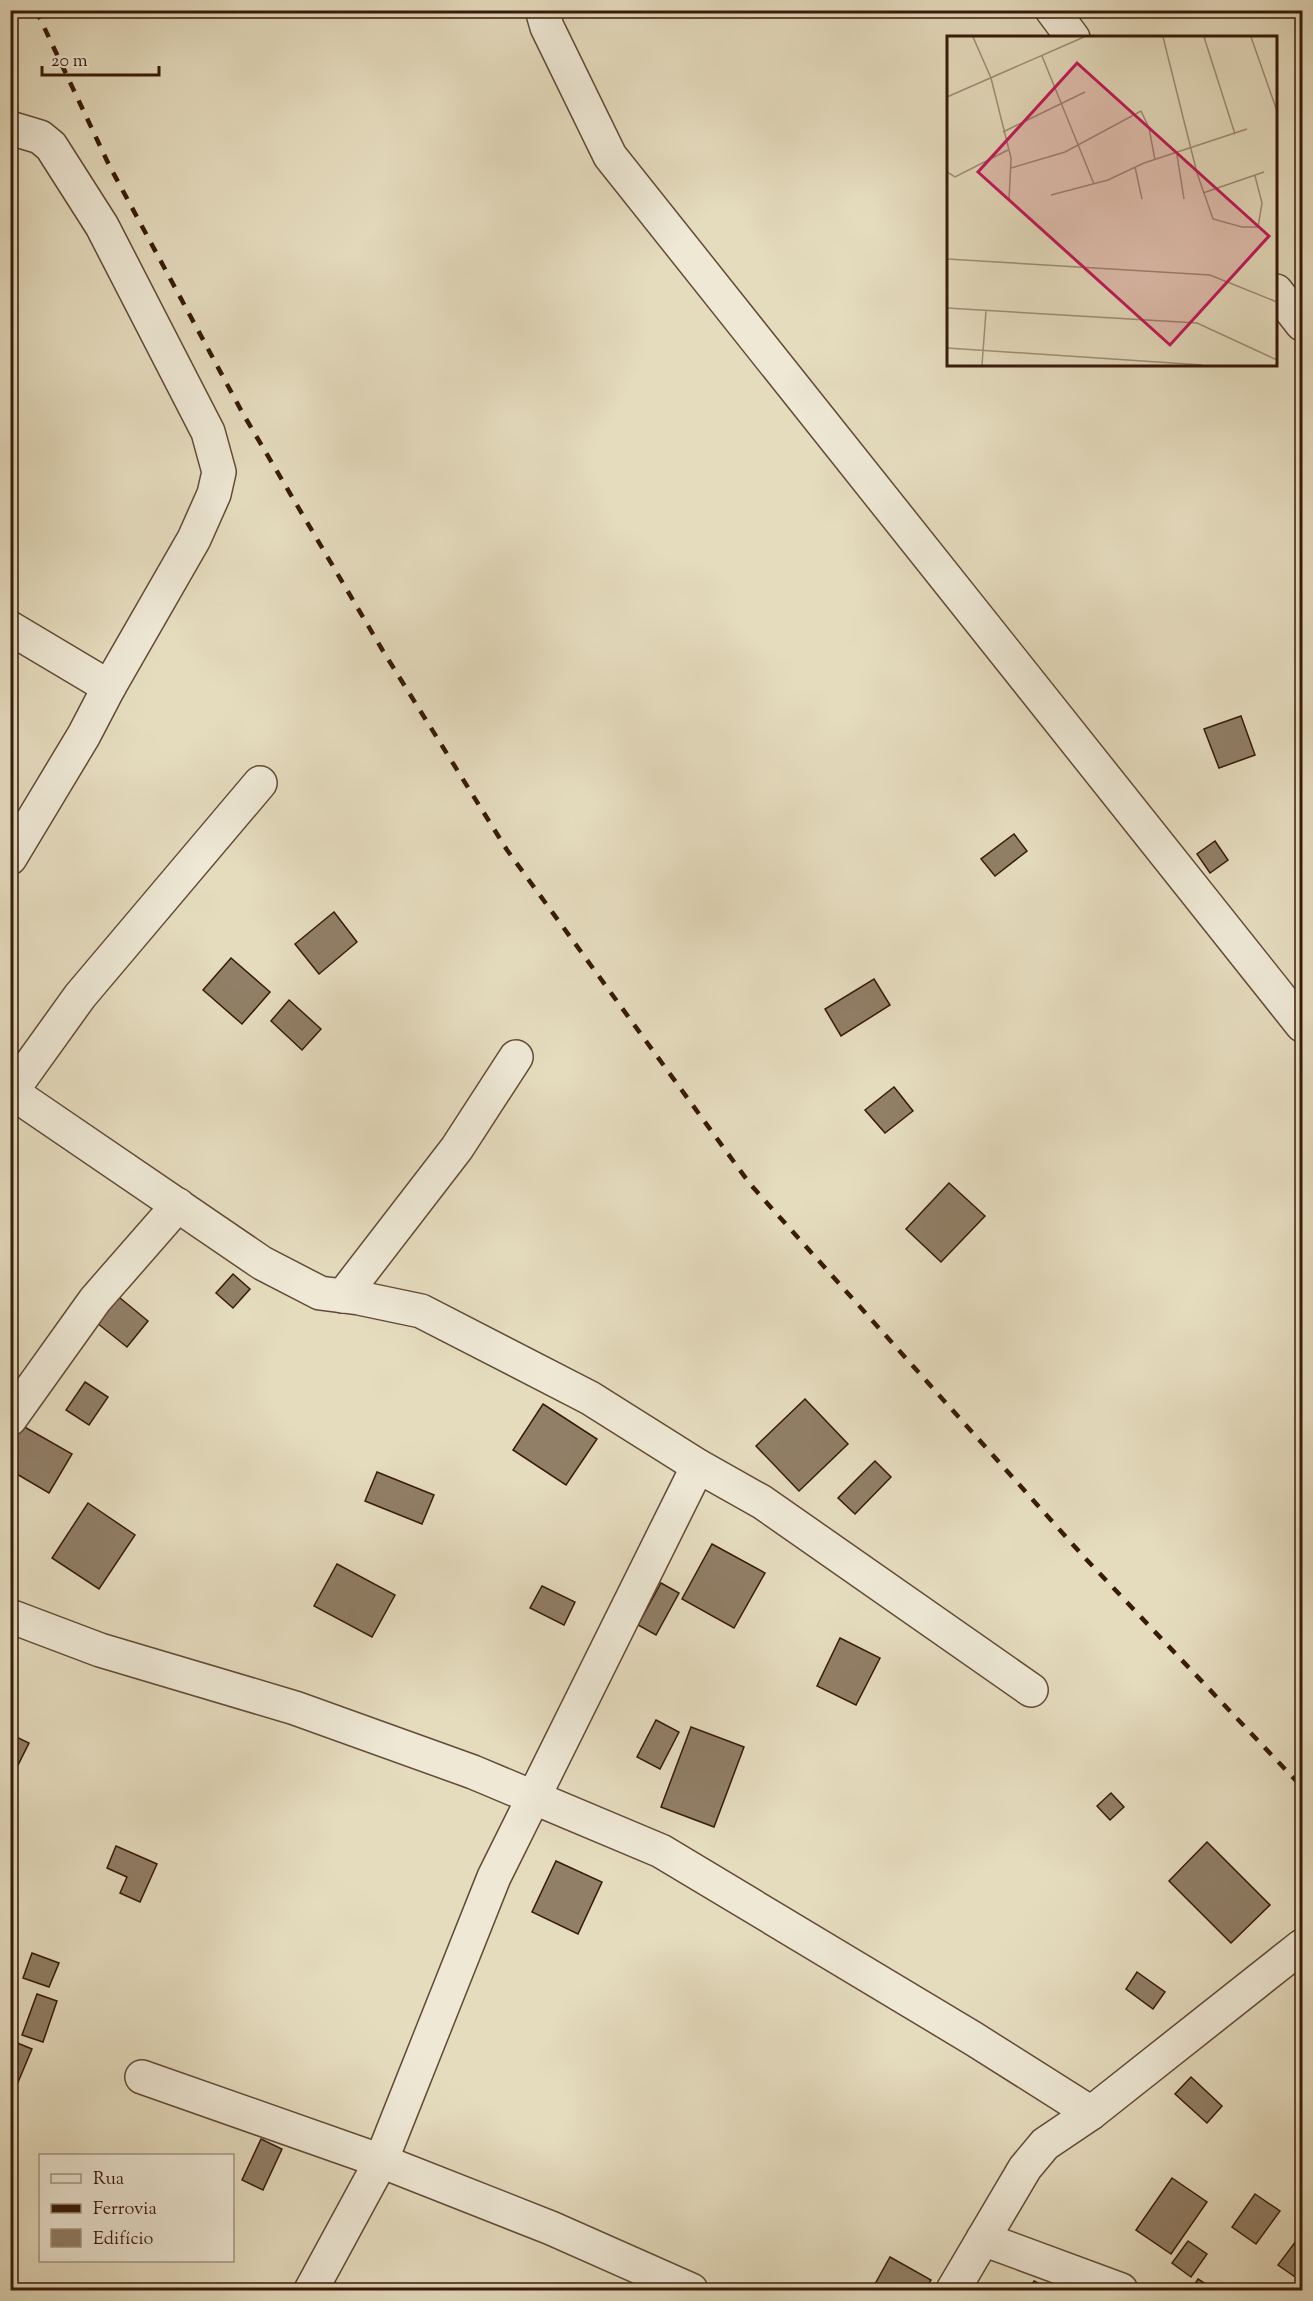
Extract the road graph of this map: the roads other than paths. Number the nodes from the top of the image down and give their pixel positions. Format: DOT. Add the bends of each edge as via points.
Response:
graph roads {
  1 [pos="542,10"];
  2 [pos="1052,10"];
  3 [pos="1072,36"];
  4 [pos="10,128"];
  5 [pos="1277,293"];
  6 [pos="1302,324"];
  7 [pos="10,627"];
  8 [pos="109,687"];
  9 [pos="260,783"];
  10 [pos="10,858"];
  11 [pos="1302,1025"];
  12 [pos="516,1057"];
  13 [pos="11,1091"];
  14 [pos="178,1205"];
  15 [pos="343,1296"];
  16 [pos="10,1419"];
  17 [pos="698,1466"];
  18 [pos="10,1616"];
  19 [pos="1031,1690"];
  20 [pos="534,1798"];
  21 [pos="1302,1946"];
  22 [pos="142,2077"];
  23 [pos="1091,2114"];
  24 [pos="381,2161"];
  25 [pos="983,2239"];
  26 [pos="311,2290"];
  27 [pos="692,2290"];
  28 [pos="953,2290"];
  29 [pos="1121,2290"];
  1 -- 11 [label="street" via="610,156"];
  2 -- 3 [label="street"];
  4 -- 8 [label="street" via="40,137 51,146 102,226 208,432 219,472 214,495 194,539"];
  5 -- 6 [label="street"];
  7 -- 8 [label="street"];
  8 -- 10 [label="street"];
  9 -- 13 [label="street" via="80,996"];
  12 -- 15 [label="street" via="457,1148"];
  13 -- 14 [label="street"];
  14 -- 15 [label="street" via="262,1263 320,1293"];
  14 -- 16 [label="street" via="95,1300"];
  15 -- 17 [label="street" via="420,1311 590,1398"];
  17 -- 19 [label="street" via="762,1502"];
  17 -- 20 [label="street"];
  18 -- 20 [label="street" via="100,1650 295,1708"];
  20 -- 23 [label="street" via="661,1851"];
  20 -- 24 [label="street" via="494,1878"];
  21 -- 23 [label="street"];
  22 -- 24 [label="street"];
  23 -- 25 [label="street" via="1046,2144 1024,2168"];
  24 -- 26 [label="street"];
  24 -- 27 [label="street" via="551,2228"];
  25 -- 28 [label="street"];
  25 -- 29 [label="street"];
}
